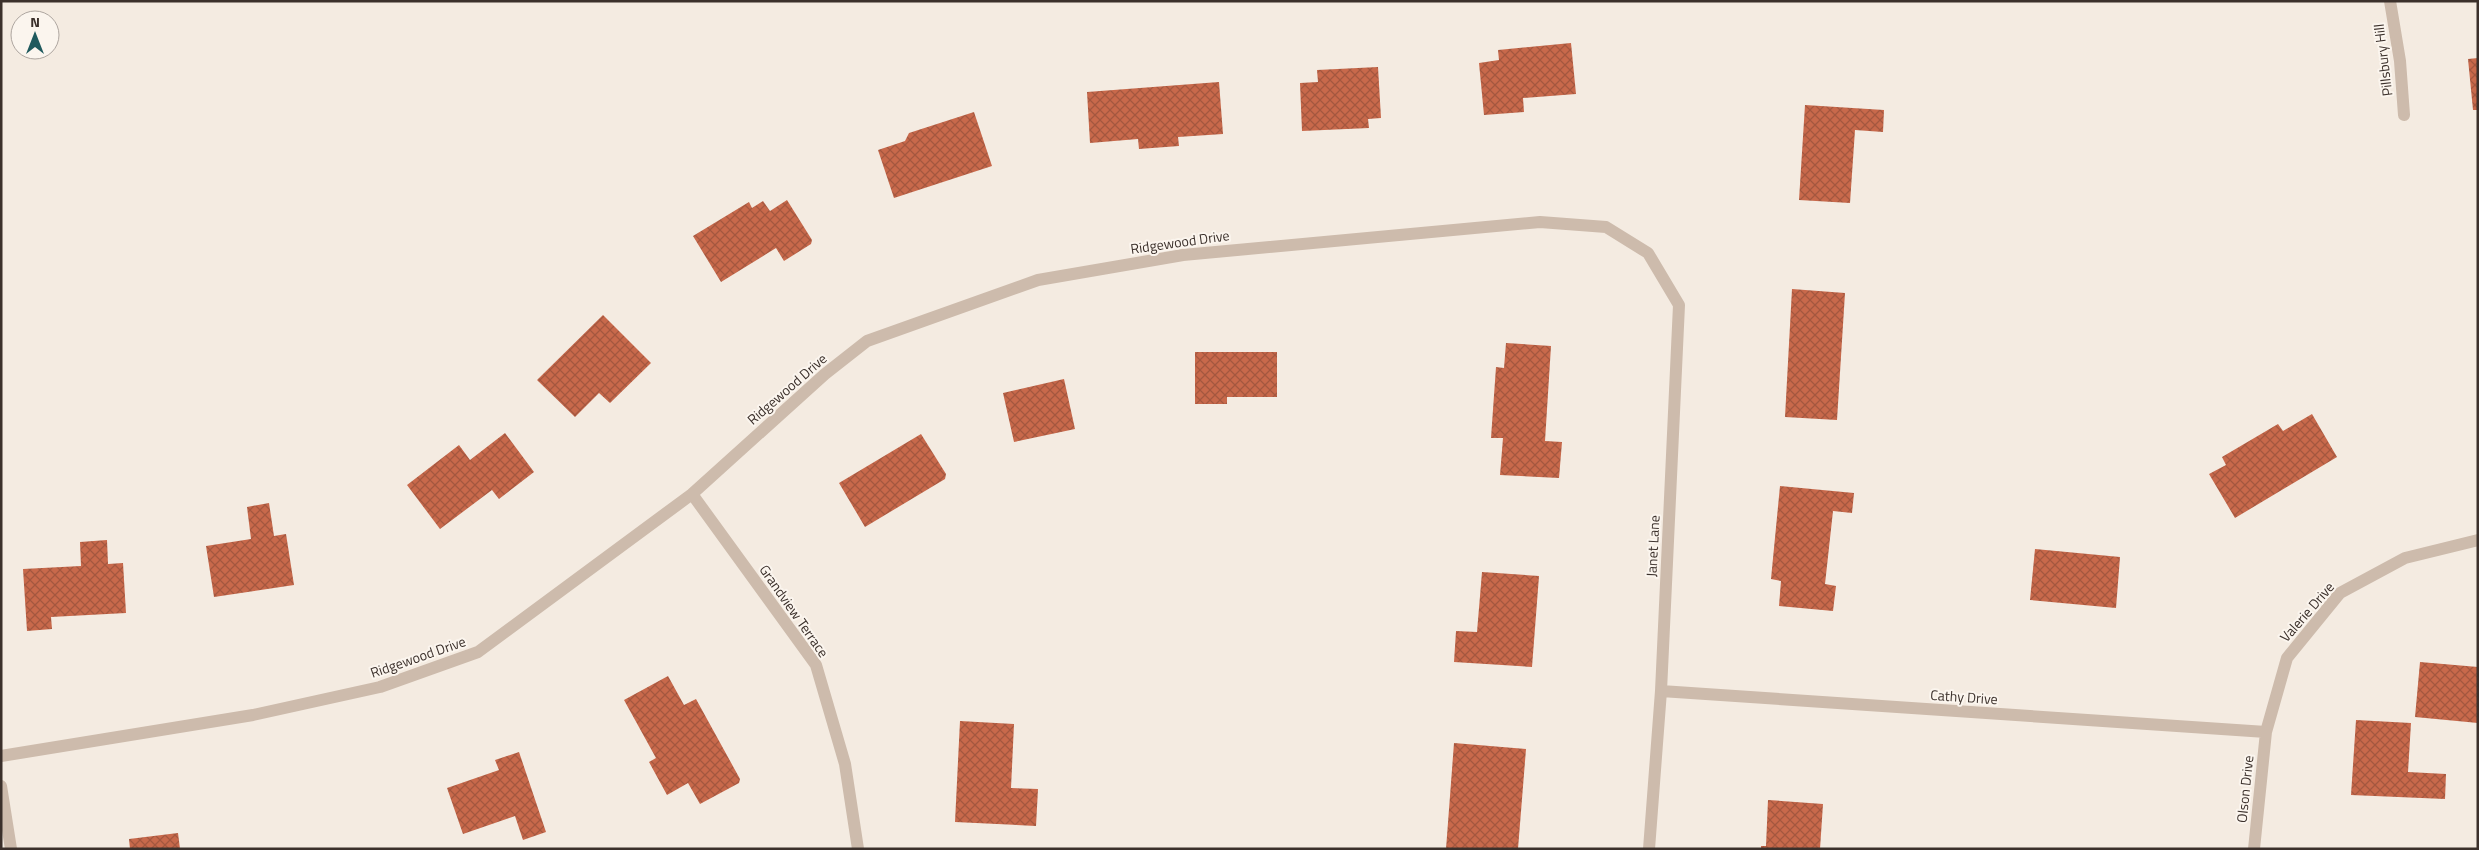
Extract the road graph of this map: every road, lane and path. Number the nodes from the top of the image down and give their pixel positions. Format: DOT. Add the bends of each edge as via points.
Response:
graph roads {
  1 [pos="2390,1"];
  2 [pos="2404,115"];
  3 [pos="1648,254"];
  4 [pos="692,494"];
  5 [pos="2478,540"];
  6 [pos="1661,691"];
  7 [pos="2266,732"];
  8 [pos="1,756"];
  9 [pos="1,786"];
  10 [pos="12,849"];
  11 [pos="858,849"];
  12 [pos="1649,849"];
  13 [pos="2254,849"];
  1 -- 2 [label="street, Pillsbury Hill" via="2400,61"];
  3 -- 4 [label="street, Ridgewood Drive" via="1606,227 1540,222 1183,255 1038,280 867,341 825,374"];
  3 -- 6 [label="street, Janet Lane" via="1680,305"];
  4 -- 8 [label="street, Ridgewood Drive" via="478,652 380,687 254,715"];
  4 -- 11 [label="street, Grandview Terrace" via="816,665 845,764"];
  5 -- 7 [label="street, Valerie Drive" via="2405,558 2340,592 2287,658"];
  6 -- 7 [label="street, Cathy Drive"];
  6 -- 12 [label="street, Janet Lane"];
  7 -- 13 [label="street, Olson Drive"];
  9 -- 10 [label="street"];
}
